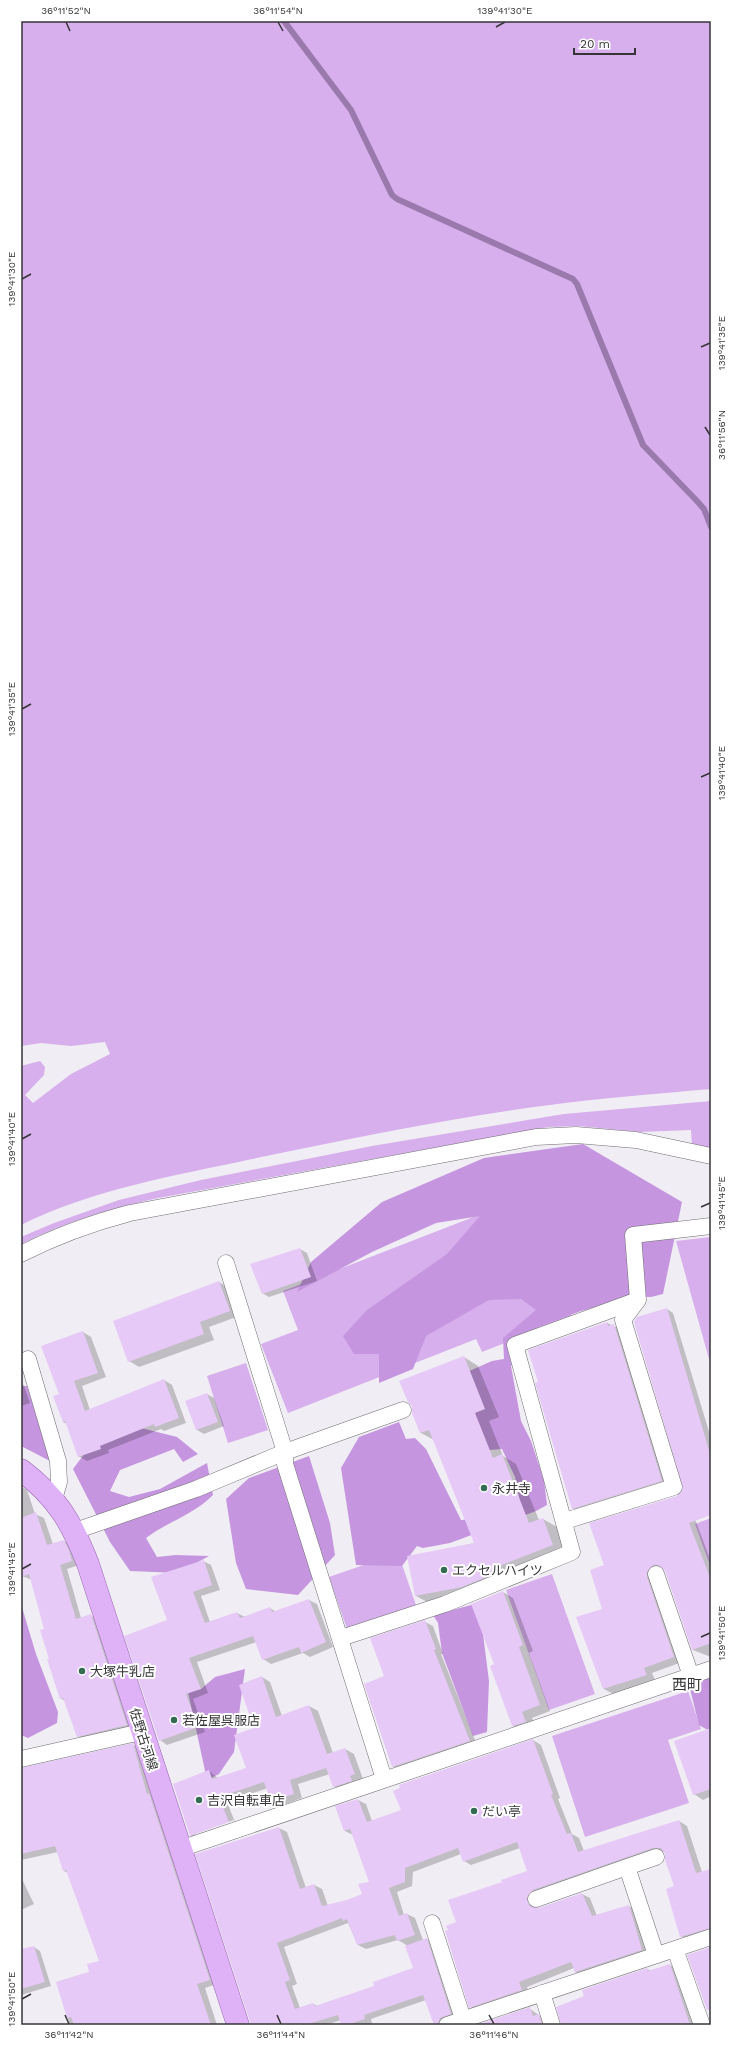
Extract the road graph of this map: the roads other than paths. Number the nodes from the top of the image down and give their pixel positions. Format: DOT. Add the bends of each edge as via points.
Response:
graph roads {
  1 [pos="711,1156"];
  2 [pos="711,1226"];
  3 [pos="21,1254"];
  4 [pos="226,1263"];
  5 [pos="638,1300"];
  6 [pos="28,1359"];
  7 [pos="403,1410"];
  8 [pos="285,1452"];
  9 [pos="21,1470"];
  10 [pos="54,1499"];
  11 [pos="565,1521"];
  12 [pos="75,1531"];
  13 [pos="656,1574"];
  14 [pos="341,1638"];
  15 [pos="711,1669"];
  16 [pos="691,1676"];
  17 [pos="141,1732"];
  18 [pos="21,1759"];
  19 [pos="384,1779"];
  20 [pos="180,1849"];
  21 [pos="656,1857"];
  22 [pos="627,1867"];
  23 [pos="536,1899"];
  24 [pos="432,1923"];
  25 [pos="711,1937"];
  26 [pos="675,1949"];
  27 [pos="656,1955"];
  28 [pos="542,1993"];
  29 [pos="463,2019"];
  30 [pos="238,2025"];
  31 [pos="447,2025"];
  32 [pos="552,2025"];
  33 [pos="702,2025"];
  1 -- 3 [label="street" via="636,1140 576,1135 536,1137 130,1213 58,1236"];
  2 -- 5 [label="street" via="633,1235"];
  4 -- 8 [label="street"];
  5 -- 11 [label="street" via="623,1320 674,1487"];
  5 -- 11 [label="street" via="515,1345"];
  6 -- 10 [label="street" via="58,1460 59,1482"];
  7 -- 8 [label="street"];
  8 -- 12 [label="street" via="196,1489"];
  8 -- 14 [label="street" via="285,1464"];
  9 -- 10 [label="main road, 佐野古河線"];
  10 -- 12 [label="main road, 佐野古河線"];
  11 -- 14 [label="street" via="572,1552 445,1604"];
  12 -- 17 [label="main road, 佐野古河線" via="102,1603"];
  13 -- 16 [label="street"];
  14 -- 19 [label="street"];
  15 -- 16 [label="street"];
  16 -- 19 [label="street"];
  17 -- 18 [label="street"];
  17 -- 20 [label="main road, 佐野古河線"];
  19 -- 20 [label="street"];
  20 -- 30 [label="main road, 佐野古河線"];
  21 -- 22 [label="street"];
  22 -- 23 [label="street"];
  22 -- 27 [label="street"];
  24 -- 29 [label="street"];
  25 -- 26 [label="street"];
  26 -- 27 [label="street"];
  26 -- 33 [label="street"];
  27 -- 28 [label="street"];
  28 -- 29 [label="street"];
  28 -- 32 [label="street"];
  29 -- 31 [label="street"];
}
